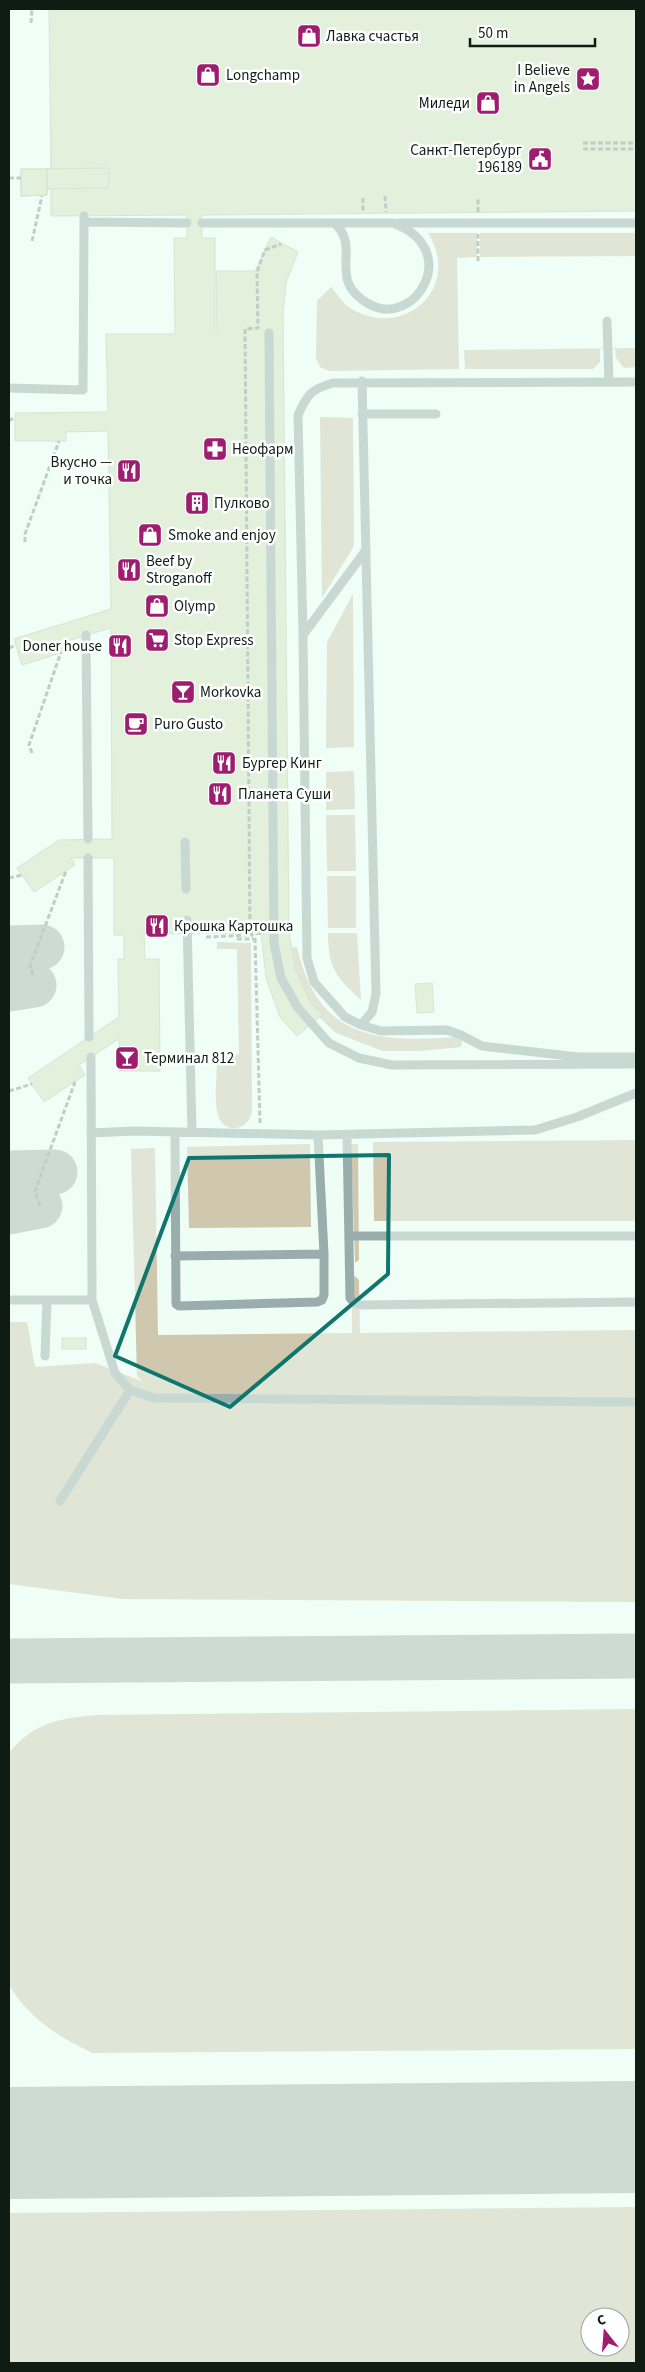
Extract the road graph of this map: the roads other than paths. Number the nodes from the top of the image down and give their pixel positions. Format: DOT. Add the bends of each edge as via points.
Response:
graph roads {
  1 [pos="187,223"];
  2 [pos="202,223"];
  3 [pos="334,223"];
  4 [pos="393,223"];
  5 [pos="636,223"];
  6 [pos="607,321"];
  7 [pos="269,333"];
  8 [pos="362,381"];
  9 [pos="609,382"];
  10 [pos="636,382"];
  11 [pos="9,388"];
  12 [pos="362,414"];
  13 [pos="436,414"];
  14 [pos="367,550"];
  15 [pos="86,635"];
  16 [pos="303,635"];
  17 [pos="88,839"];
  18 [pos="185,842"];
  19 [pos="88,858"];
  20 [pos="186,889"];
  21 [pos="187,920"];
  22 [pos="361,1025"];
  23 [pos="89,1037"];
  24 [pos="91,1057"];
  25 [pos="636,1057"];
  26 [pos="636,1064"];
  27 [pos="636,1093"];
  28 [pos="175,1132"];
  29 [pos="192,1132"];
  30 [pos="91,1133"];
  31 [pos="318,1135"];
  32 [pos="347,1135"];
  33 [pos="350,1236"];
  34 [pos="636,1236"];
  35 [pos="324,1254"];
  36 [pos="175,1256"];
  37 [pos="9,1300"];
  38 [pos="47,1300"];
  39 [pos="92,1300"];
  40 [pos="636,1302"];
  41 [pos="45,1356"];
  42 [pos="130,1390"];
  43 [pos="636,1402"];
  44 [pos="60,1501"];
  1 -- 11 [label="lane" via="84,219 83,390"];
  2 -- 3 [label="lane"];
  3 -- 4 [label="lane"];
  3 -- 4 [label="lane" via="343,230 346,240 344,266 347,283 371,306 387,309 403,305 417,296 426,282 430,266 426,249 417,236"];
  4 -- 5 [label="lane"];
  6 -- 9 [label="lane"];
  7 -- 26 [label="lane" via="274,942 281,978 298,1008 329,1043 359,1058 392,1065"];
  8 -- 9 [label="lane"];
  8 -- 12 [label="lane"];
  8 -- 16 [label="lane" via="315,388 298,415"];
  9 -- 10 [label="lane"];
  12 -- 13 [label="lane"];
  12 -- 14 [label="lane"];
  14 -- 16 [label="lane"];
  14 -- 22 [label="lane" via="376,994 372,1012"];
  15 -- 17 [label="lane"];
  16 -- 22 [label="lane" via="307,958 314,982 345,1017"];
  18 -- 20 [label="lane"];
  19 -- 23 [label="lane"];
  21 -- 29 [label="lane"];
  22 -- 25 [label="lane" via="381,1031 447,1030 482,1046 569,1056"];
  24 -- 30 [label="lane"];
  27 -- 32 [label="lane" via="577,1118 534,1130"];
  28 -- 29 [label="lane"];
  28 -- 30 [label="lane"];
  28 -- 36 [label="lane"];
  29 -- 31 [label="lane"];
  30 -- 39 [label="lane"];
  31 -- 32 [label="lane"];
  31 -- 35 [label="lane"];
  32 -- 33 [label="lane"];
  33 -- 34 [label="lane"];
  33 -- 40 [label="lane" via="350,1298 361,1306"];
  35 -- 36 [label="lane"];
  35 -- 36 [label="lane" via="322,1300 179,1306 175,1298"];
  37 -- 38 [label="lane"];
  38 -- 39 [label="lane"];
  38 -- 41 [label="lane"];
  39 -- 42 [label="lane" via="115,1373"];
  42 -- 43 [label="lane" via="154,1398"];
  42 -- 44 [label="lane"];
}
